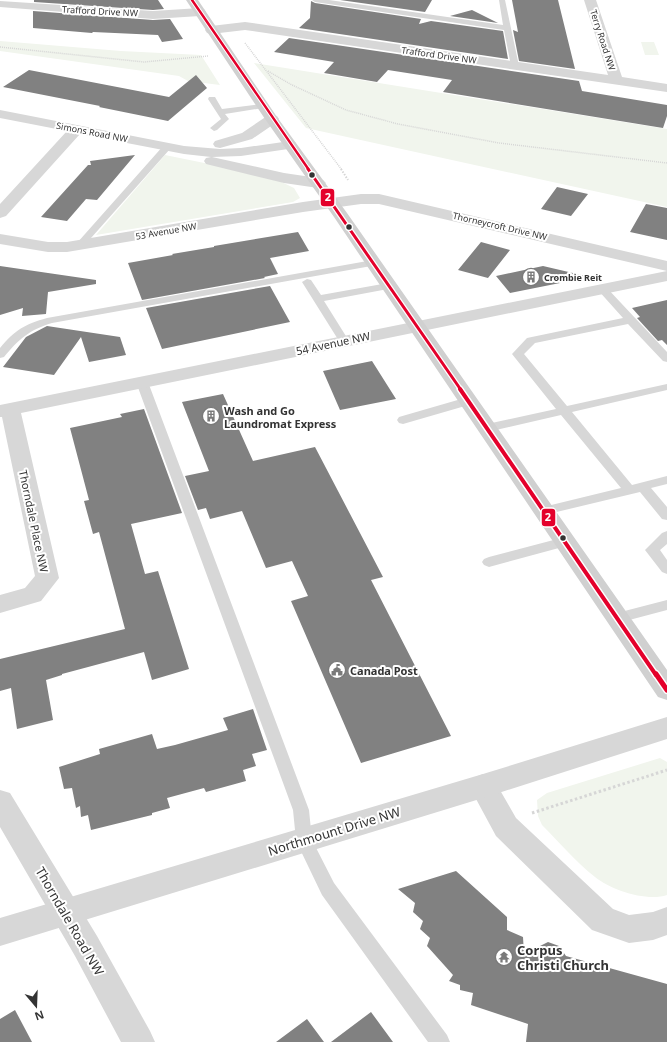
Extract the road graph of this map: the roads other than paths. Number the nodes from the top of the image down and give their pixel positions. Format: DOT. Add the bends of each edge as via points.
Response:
graph roads {
  1 [pos="192,0"];
  2 [pos="315,0"];
  3 [pos="502,0"];
  4 [pos="590,0"];
  5 [pos="0,4"];
  6 [pos="200,12"];
  7 [pos="506,28"];
  8 [pos="211,30"];
  9 [pos="514,66"];
  10 [pos="616,80"];
  11 [pos="667,88"];
  12 [pos="212,99"];
  13 [pos="263,106"];
  14 [pos="220,112"];
  15 [pos="0,114"];
  16 [pos="272,119"];
  17 [pos="214,128"];
  18 [pos="76,130"];
  19 [pos="290,145"];
  20 [pos="167,147"];
  21 [pos="184,150"];
  22 [pos="318,183"];
  23 [pos="332,203"];
  24 [pos="0,213"];
  25 [pos="0,239"];
  26 [pos="80,245"];
  27 [pos="373,263"];
  28 [pos="667,266"];
  29 [pos="667,276"];
  30 [pos="307,282"];
  31 [pos="388,286"];
  32 [pos="602,289"];
  33 [pos="318,299"];
  34 [pos="631,320"];
  35 [pos="416,326"];
  36 [pos="344,341"];
  37 [pos="0,355"];
  38 [pos="667,359"];
  39 [pos="142,382"];
  40 [pos="667,387"];
  41 [pos="468,402"];
  42 [pos="5,410"];
  43 [pos="564,412"];
  44 [pos="403,420"];
  45 [pos="487,428"];
  46 [pos="667,480"];
  47 [pos="642,486"];
  48 [pos="629,490"];
  49 [pos="665,510"];
  50 [pos="544,511"];
  51 [pos="667,536"];
  52 [pos="565,542"];
  53 [pos="489,562"];
  54 [pos="667,569"];
  55 [pos="0,604"];
  56 [pos="667,606"];
  57 [pos="618,618"];
  58 [pos="667,690"];
  59 [pos="667,728"];
  60 [pos="483,786"];
  61 [pos="0,802"];
  62 [pos="304,840"];
  63 [pos="65,913"];
  64 [pos="667,921"];
  65 [pos="0,932"];
  66 [pos="139,1042"];
  67 [pos="440,1042"];
  1 -- 6 [label="main road"];
  2 -- 7 [label="lane"];
  3 -- 7 [label="lane"];
  4 -- 10 [label="street, Terry Road NW"];
  5 -- 6 [label="street, Trafford Drive NW" via="153,14"];
  6 -- 8 [label="main road"];
  7 -- 9 [label="lane"];
  8 -- 9 [label="street, Trafford Drive NW" via="245,26"];
  8 -- 13 [label="main road"];
  9 -- 10 [label="street, Trafford Drive NW"];
  10 -- 11 [label="street, Trafford Drive NW"];
  12 -- 14 [label="lane"];
  13 -- 14 [label="lane"];
  13 -- 16 [label="main road"];
  14 -- 17 [label="lane" via="225,119"];
  15 -- 18 [label="street, Simons Road NW"];
  16 -- 19 [label="main road"];
  16 -- 21 [label="street, Simons Road NW" via="235,141"];
  18 -- 20 [label="street, Simons Road NW"];
  18 -- 24 [label="street"];
  19 -- 21 [label="street, Simons Road NW" via="220,153"];
  19 -- 22 [label="main road"];
  20 -- 21 [label="street, Simons Road NW"];
  20 -- 26 [label="lane"];
  21 -- 22 [label="street, Simons Road NW" via="220,163"];
  22 -- 23 [label="main road"];
  23 -- 26 [label="street, 53 Avenue NW"];
  23 -- 27 [label="main road"];
  23 -- 28 [label="street, Thorneycroft Drive NW" via="361,199 390,200"];
  25 -- 26 [label="street, 53 Avenue NW" via="48,247 67,248"];
  27 -- 31 [label="main road"];
  27 -- 37 [label="lane" via="51,320 32,325 18,333"];
  29 -- 32 [label="street, 54 Avenue NW"];
  30 -- 33 [label="lane"];
  31 -- 33 [label="lane"];
  31 -- 35 [label="main road"];
  32 -- 34 [label="lane"];
  32 -- 35 [label="street, 54 Avenue NW"];
  33 -- 36 [label="lane"];
  34 -- 38 [label="lane"];
  34 -- 43 [label="lane" via="532,340 518,354"];
  35 -- 36 [label="street, 54 Avenue NW"];
  35 -- 41 [label="main road"];
  36 -- 39 [label="street, 54 Avenue NW"];
  39 -- 42 [label="street, 54 Avenue NW"];
  39 -- 62 [label="lane" via="301,810"];
  40 -- 43 [label="lane"];
  41 -- 44 [label="lane"];
  41 -- 45 [label="main road"];
  42 -- 55 [label="street, Thorndale Place NW" via="46,578 34,595"];
  43 -- 45 [label="lane"];
  43 -- 48 [label="lane"];
  45 -- 50 [label="main road"];
  46 -- 47 [label="lane"];
  47 -- 48 [label="lane"];
  47 -- 49 [label="lane"];
  48 -- 50 [label="lane"];
  50 -- 52 [label="main road"];
  51 -- 54 [label="lane" via="652,550"];
  52 -- 53 [label="lane"];
  52 -- 57 [label="main road"];
  56 -- 57 [label="lane"];
  57 -- 58 [label="main road"];
  59 -- 60 [label="street, Northmount Drive NW"];
  60 -- 62 [label="street, Northmount Drive NW"];
  60 -- 64 [label="street" via="506,827 603,920 629,928 653,926"];
  61 -- 63 [label="street, Thorndale Road NW"];
  62 -- 63 [label="street, Northmount Drive NW"];
  62 -- 67 [label="lane" via="328,889"];
  63 -- 65 [label="street, Northmount Drive NW"];
  63 -- 66 [label="street, Thorndale Road NW"];
}
